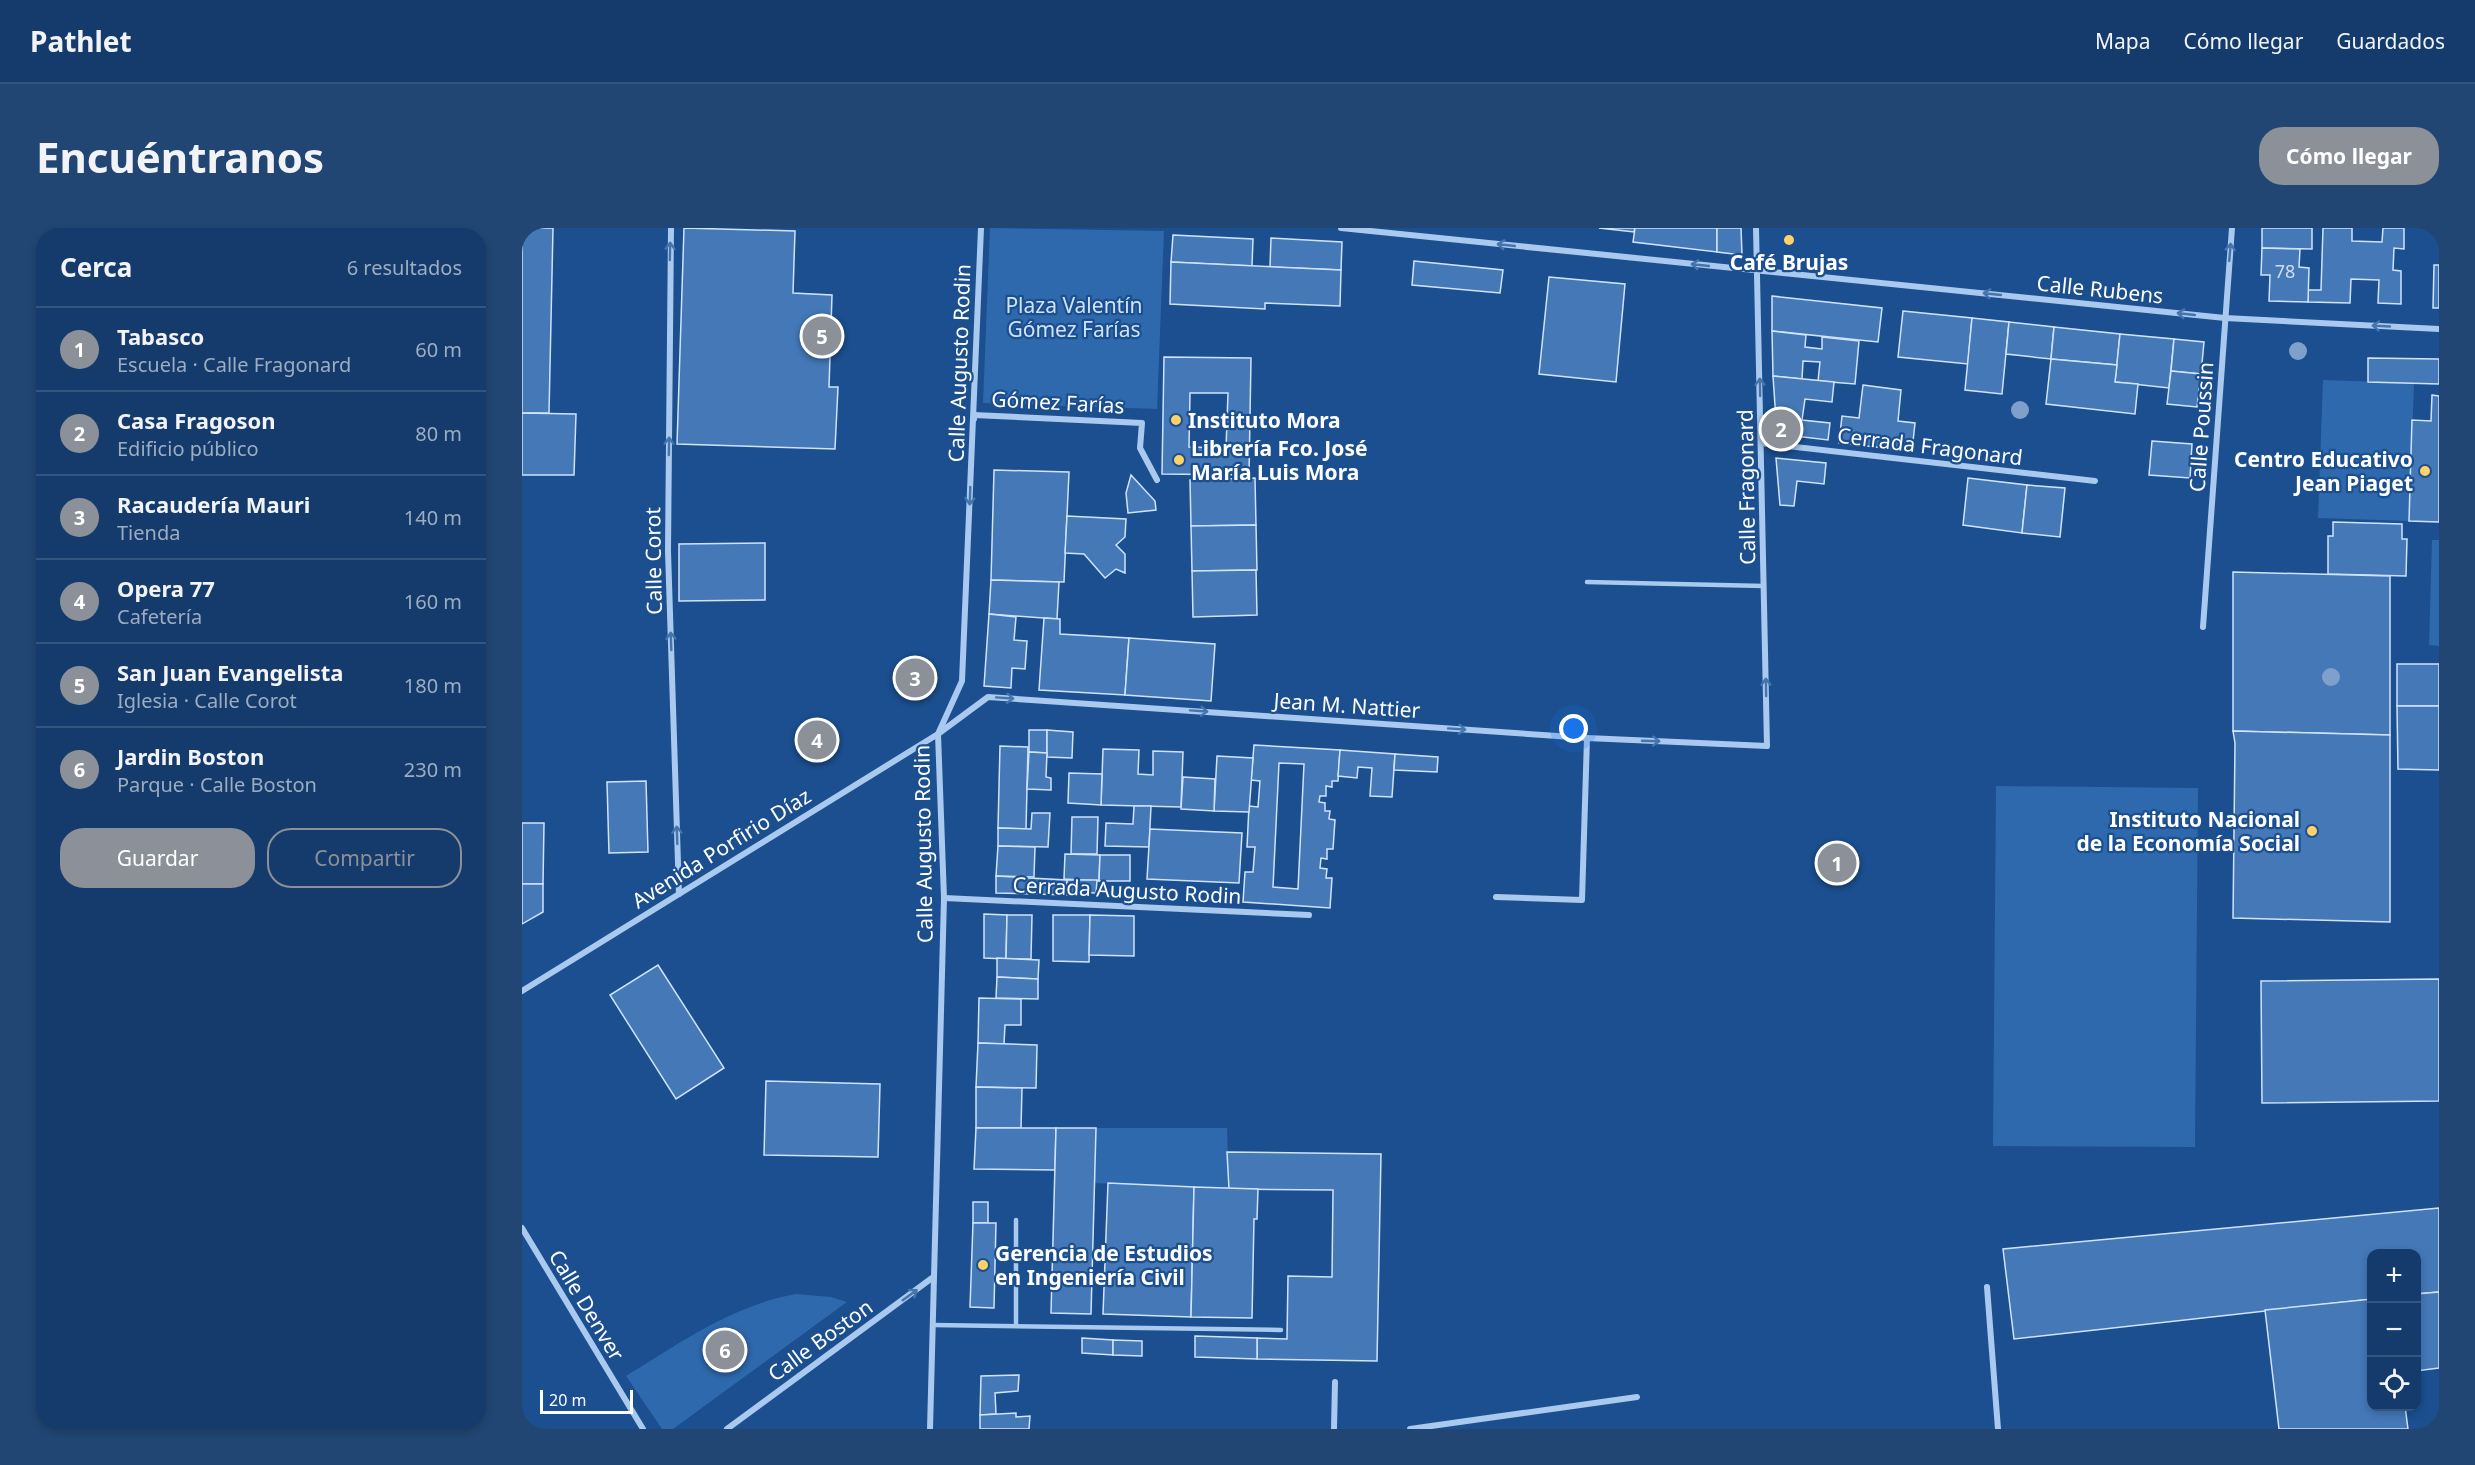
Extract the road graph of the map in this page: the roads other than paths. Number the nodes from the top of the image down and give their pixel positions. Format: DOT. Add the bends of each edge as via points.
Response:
graph roads {
  1 [pos="671,228"];
  2 [pos="981,228"];
  3 [pos="1341,228"];
  4 [pos="1756,228"];
  5 [pos="2232,228"];
  6 [pos="1758,271"];
  7 [pos="2225,318"];
  8 [pos="2439,330"];
  9 [pos="972,440"];
  10 [pos="1761,443"];
  11 [pos="1157,480"];
  12 [pos="2095,481"];
  13 [pos="1587,582"];
  14 [pos="1764,586"];
  15 [pos="2203,627"];
  16 [pos="938,734"];
  17 [pos="1587,738"];
  18 [pos="1767,746"];
  19 [pos="679,894"];
  20 [pos="1496,897"];
  21 [pos="944,898"];
  22 [pos="1309,915"];
  23 [pos="522,991"];
  24 [pos="1016,1220"];
  25 [pos="522,1228"];
  26 [pos="932,1278"];
  27 [pos="1987,1287"];
  28 [pos="933,1325"];
  29 [pos="1016,1325"];
  30 [pos="1281,1330"];
  31 [pos="1335,1382"];
  32 [pos="1637,1397"];
  33 [pos="643,1429"];
  34 [pos="727,1429"];
  35 [pos="930,1429"];
  36 [pos="1334,1429"];
  37 [pos="1410,1429"];
  38 [pos="1998,1429"];
  19 -- 1 [label="street, Calle Corot, one-way" via="668,550"];
  2 -- 9 [label="street, Calle Augusto Rodin"];
  6 -- 3 [label="street, Calle Rubens, one-way"];
  4 -- 6 [label="street, Calle Fragonard"];
  7 -- 5 [label="street, Calle Poussin, one-way"];
  7 -- 6 [label="street, Calle Rubens, one-way"];
  10 -- 6 [label="street, Calle Fragonard, one-way"];
  8 -- 7 [label="street, Calle Rubens, one-way"];
  7 -- 15 [label="street, Calle Poussin"];
  9 -- 11 [label="street, Gómez Farías" via="974,415 1142,423 1140,448"];
  9 -- 16 [label="street, Calle Augusto Rodin, one-way" via="962,681"];
  10 -- 12 [label="street, Cerrada Fragonard"];
  10 -- 14 [label="street, Calle Fragonard"];
  13 -- 14 [label="lane"];
  18 -- 14 [label="street, Calle Fragonard, one-way"];
  16 -- 17 [label="street, Jean M. Nattier, one-way" via="988,697"];
  16 -- 19 [label="street, Avenida Porfirio Díaz"];
  16 -- 21 [label="street, Calle Augusto Rodin"];
  17 -- 18 [label="street, Jean M. Nattier, one-way"];
  17 -- 20 [label="street" via="1582,900"];
  19 -- 23 [label="street, Avenida Porfirio Díaz"];
  21 -- 22 [label="street, Cerrada Augusto Rodin"];
  21 -- 26 [label="street, Calle Augusto Rodin"];
  24 -- 29 [label="lane"];
  25 -- 33 [label="street, Calle Denver"];
  26 -- 28 [label="street, Calle Augusto Rodin"];
  34 -- 26 [label="street, Calle Boston, one-way"];
  27 -- 38 [label="street"];
  28 -- 29 [label="lane"];
  28 -- 35 [label="street, Calle Augusto Rodin"];
  29 -- 30 [label="lane"];
  31 -- 36 [label="street"];
  32 -- 37 [label="street"];
}
